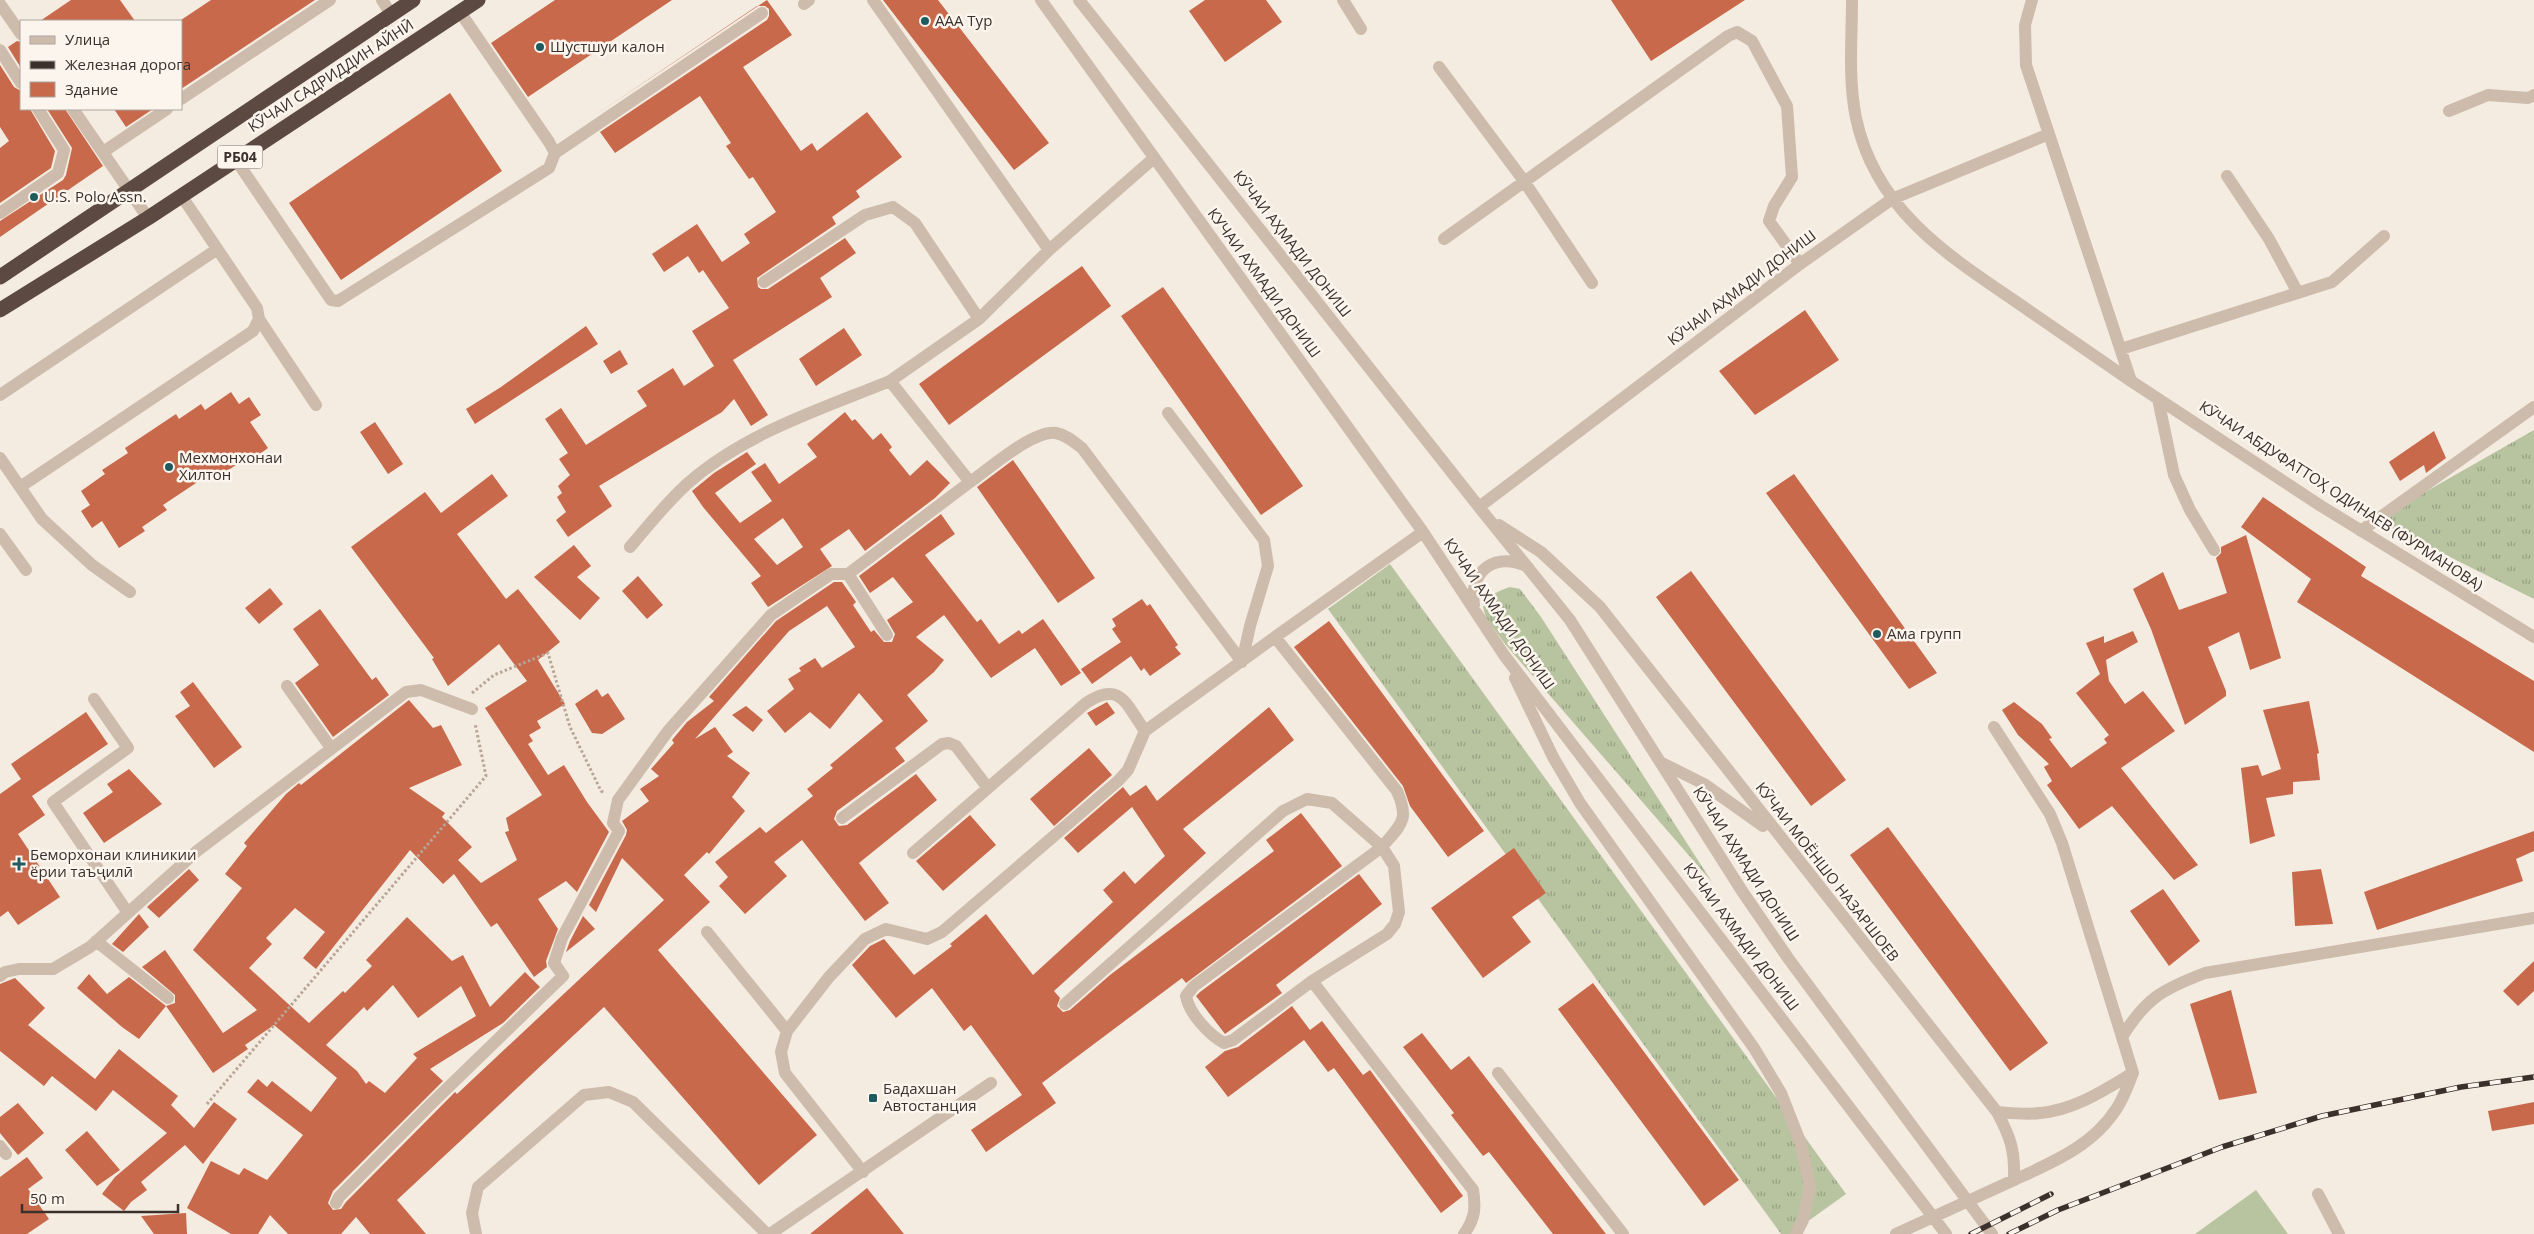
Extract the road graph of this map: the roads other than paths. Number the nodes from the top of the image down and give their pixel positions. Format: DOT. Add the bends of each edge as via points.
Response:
graph roads {
  1 [pos="330,0"];
  2 [pos="382,0"];
  3 [pos="413,0"];
  4 [pos="478,0"];
  5 [pos="873,0"];
  6 [pos="1041,0"];
  7 [pos="1079,0"];
  8 [pos="1342,0"];
  9 [pos="1852,0"];
  10 [pos="2032,0"];
  11 [pos="0,4"];
  12 [pos="460,12"];
  13 [pos="762,13"];
  14 [pos="391,14"];
  15 [pos="1361,29"];
  16 [pos="20,33"];
  17 [pos="0,50"];
  18 [pos="1439,67"];
  19 [pos="20,81"];
  20 [pos="2534,95"];
  21 [pos="182,98"];
  22 [pos="39,110"];
  23 [pos="74,110"];
  24 [pos="166,110"];
  25 [pos="2448,111"];
  26 [pos="2049,134"];
  27 [pos="103,152"];
  28 [pos="555,153"];
  29 [pos="1154,158"];
  30 [pos="236,160"];
  31 [pos="2227,176"];
  32 [pos="1524,181"];
  33 [pos="130,189"];
  34 [pos="181,195"];
  35 [pos="1892,199"];
  36 [pos="0,213"];
  37 [pos="148,218"];
  38 [pos="2384,236"];
  39 [pos="1444,238"];
  40 [pos="216,250"];
  41 [pos="1049,250"];
  42 [pos="1800,264"];
  43 [pos="0,277"];
  44 [pos="764,282"];
  45 [pos="1592,283"];
  46 [pos="2297,291"];
  47 [pos="0,310"];
  48 [pos="259,319"];
  49 [pos="980,319"];
  50 [pos="2121,349"];
  51 [pos="890,381"];
  52 [pos="2131,381"];
  53 [pos="0,395"];
  54 [pos="2158,399"];
  55 [pos="316,405"];
  56 [pos="2534,407"];
  57 [pos="1168,413"];
  58 [pos="0,458"];
  59 [pos="970,482"];
  60 [pos="20,487"];
  61 [pos="1483,512"];
  62 [pos="2361,531"];
  63 [pos="1423,532"];
  64 [pos="0,534"];
  65 [pos="630,546"];
  66 [pos="2214,550"];
  67 [pos="1530,568"];
  68 [pos="26,570"];
  69 [pos="848,574"];
  70 [pos="130,592"];
  71 [pos="1474,608"];
  72 [pos="887,635"];
  73 [pos="1275,637"];
  74 [pos="2534,637"];
  75 [pos="1504,655"];
  76 [pos="1242,662"];
  77 [pos="286,686"];
  78 [pos="94,699"];
  79 [pos="472,709"];
  80 [pos="1994,727"];
  81 [pos="1146,731"];
  82 [pos="331,748"];
  83 [pos="1660,762"];
  84 [pos="988,788"];
  85 [pos="842,818"];
  86 [pos="1782,842"];
  87 [pos="1382,847"];
  88 [pos="913,853"];
  89 [pos="128,913"];
  90 [pos="2534,918"];
  91 [pos="708,932"];
  92 [pos="96,941"];
  93 [pos="0,976"];
  94 [pos="1312,981"];
  95 [pos="168,998"];
  96 [pos="1065,1004"];
  97 [pos="787,1031"];
  98 [pos="2122,1037"];
  99 [pos="2134,1073"];
  100 [pos="1498,1074"];
  101 [pos="991,1084"];
  102 [pos="1997,1112"];
  103 [pos="863,1172"];
  104 [pos="2014,1180"];
  105 [pos="2318,1194"];
  106 [pos="336,1203"];
  107 [pos="1900,1232"];
  108 [pos="476,1234"];
  109 [pos="768,1234"];
  110 [pos="1464,1234"];
  111 [pos="1622,1234"];
  112 [pos="1796,1234"];
  113 [pos="1946,1234"];
  114 [pos="1992,1234"];
  115 [pos="2339,1234"];
  1 -- 21 [label="street"];
  2 -- 14 [label="street"];
  3 -- 14 [label="highway, КӮЧАИ САДРИДДИН АЙНӢ / РБ04"];
  4 -- 12 [label="highway, КӮЧАИ САДРИДДИН АЙНӢ / РБ04"];
  5 -- 41 [label="street"];
  6 -- 29 [label="street, КУЧАИ АХМАДИ ДОНИШ"];
  7 -- 61 [label="street, КӮЧАИ АҲМАДИ ДОНИШ"];
  8 -- 15 [label="street"];
  9 -- 35 [label="street, КӮЧАИ АБДУФАТТОҲ ОДИНАЕВ (ФУРМАНОВА)" via="1851,86 1856,119 1872,168"];
  10 -- 26 [label="street" via="2025,25 2026,65"];
  11 -- 16 [label="street"];
  12 -- 28 [label="street"];
  12 -- 30 [label="highway, КӮЧАИ САДРИДДИН АЙНӢ / РБ04"];
  13 -- 28 [label="street"];
  14 -- 33 [label="highway, КӮЧАИ САДРИДДИН АЙНӢ / РБ04"];
  17 -- 19 [label="street"];
  18 -- 32 [label="street"];
  20 -- 25 [label="street" via="2528,98 2488,95"];
  22 -- 36 [label="street" via="64,150 58,173"];
  23 -- 27 [label="street"];
  24 -- 27 [label="street"];
  26 -- 35 [label="street, КӮЧАИ АҲМАДИ ДОНИШ"];
  26 -- 50 [label="street"];
  27 -- 33 [label="street"];
  28 -- 30 [label="street" via="550,168 338,301 328,296"];
  29 -- 41 [label="street"];
  29 -- 63 [label="street, КУЧАИ АХМАДИ ДОНИШ"];
  30 -- 34 [label="highway, КӮЧАИ САДРИДДИН АЙНӢ / РБ04"];
  31 -- 46 [label="street" via="2269,239"];
  32 -- 39 [label="street"];
  32 -- 42 [label="street" via="1738,32 1752,41 1787,106 1792,177 1774,206 1769,221"];
  32 -- 45 [label="street"];
  33 -- 37 [label="street"];
  33 -- 43 [label="highway, КӮЧАИ САДРИДДИН АЙНӢ / РБ04"];
  34 -- 37 [label="highway, КӮЧАИ САДРИДДИН АЙНӢ / РБ04"];
  34 -- 40 [label="street"];
  35 -- 42 [label="street, КӮЧАИ АҲМАДИ ДОНИШ"];
  35 -- 52 [label="street, КӮЧАИ АБДУФАТТОҲ ОДИНАЕВ (ФУРМАНОВА)" via="1932,241 1966,269"];
  37 -- 47 [label="highway, КӮЧАИ САДРИДДИН АЙНӢ / РБ04"];
  38 -- 46 [label="street" via="2332,282"];
  40 -- 48 [label="street" via="257,308"];
  40 -- 53 [label="street"];
  41 -- 49 [label="street"];
  42 -- 61 [label="street, КӮЧАИ АҲМАДИ ДОНИШ"];
  44 -- 49 [label="street" via="865,215 893,207 915,223"];
  46 -- 50 [label="street"];
  48 -- 55 [label="street"];
  48 -- 60 [label="street" via="253,331"];
  49 -- 51 [label="street"];
  50 -- 52 [label="street"];
  51 -- 59 [label="street"];
  51 -- 65 [label="street" via="766,430 713,463 685,486"];
  52 -- 54 [label="street, КӮЧАИ АБДУФАТТОҲ ОДИНАЕВ (ФУРМАНОВА)"];
  54 -- 62 [label="street, КӮЧАИ АБДУФАТТОҲ ОДИНАЕВ (ФУРМАНОВА)"];
  54 -- 66 [label="street" via="2174,475"];
  56 -- 62 [label="street"];
  57 -- 76 [label="street" via="1264,540 1268,566"];
  58 -- 60 [label="street"];
  59 -- 69 [label="street"];
  59 -- 76 [label="street" via="1034,437 1054,432 1066,436 1082,448"];
  60 -- 70 [label="street" via="42,519 92,564"];
  61 -- 67 [label="street, КӮЧАИ АҲМАДИ ДОНИШ"];
  61 -- 86 [label="street, КӮЧАИ МОЁНШО НАЗАРШОЕВ" via="1541,552 1600,607"];
  62 -- 74 [label="street, КӮЧАИ АБДУФАТТОҲ ОДИНАЕВ (ФУРМАНОВА)"];
  63 -- 71 [label="street, КУЧАИ АХМАДИ ДОНИШ"];
  63 -- 73 [label="street"];
  64 -- 68 [label="street"];
  67 -- 71 [label="street" via="1516,561 1501,560 1487,566 1476,578 1472,593"];
  67 -- 83 [label="street, КӮЧАИ АҲМАДИ ДОНИШ" via="1570,620"];
  69 -- 72 [label="street"];
  69 -- 106 [label="street" via="831,574 771,615 668,731 618,800 613,823 619,831 562,938 554,963 562,976 431,1104"];
  71 -- 75 [label="street, КУЧАИ АХМАДИ ДОНИШ"];
  73 -- 76 [label="street"];
  73 -- 87 [label="street" via="1397,791 1404,806 1403,822"];
  75 -- 112 [label="street" via="1553,757 1580,803 1754,1048 1781,1093 1801,1144 1810,1187 1803,1220"];
  75 -- 113 [label="street, КУЧАИ АХМАДИ ДОНИШ"];
  76 -- 81 [label="street"];
  77 -- 82 [label="street"];
  78 -- 89 [label="street" via="128,748 53,802"];
  79 -- 82 [label="street" via="421,690 406,692"];
  80 -- 98 [label="street" via="2050,814 2062,843"];
  81 -- 84 [label="street" via="1120,695 1110,692 1098,694"];
  81 -- 97 [label="street" via="1128,770 1118,781 942,932 927,939 886,929 865,940 829,977"];
  82 -- 89 [label="street" via="197,851"];
  83 -- 86 [label="street" via="1745,811"];
  83 -- 114 [label="street, КӮЧАИ АҲМАДИ ДОНИШ" via="1788,958"];
  84 -- 85 [label="street" via="956,746 942,744"];
  84 -- 88 [label="street"];
  86 -- 102 [label="street, КӮЧАИ МОЁНШО НАЗАРШОЕВ"];
  87 -- 94 [label="street" via="1394,866 1399,912 1395,924 1387,934"];
  87 -- 94 [label="street" via="1194,986 1186,996 1188,1007 1224,1043 1233,1040"];
  87 -- 96 [label="street" via="1332,803 1307,799 1283,811"];
  89 -- 92 [label="street"];
  90 -- 98 [label="street" via="2205,973 2154,998 2137,1012"];
  91 -- 97 [label="street"];
  92 -- 93 [label="street" via="53,969 19,969"];
  92 -- 95 [label="street"];
  94 -- 110 [label="street" via="1473,1190 1476,1206 1472,1222"];
  97 -- 103 [label="street" via="782,1052 785,1072"];
  98 -- 99 [label="street"];
  99 -- 102 [label="street" via="2089,1099 2063,1109 2040,1113"];
  99 -- 104 [label="street" via="2118,1107 2094,1136 2067,1156"];
  100 -- 111 [label="street"];
  101 -- 103 [label="street"];
  102 -- 104 [label="street, КӮЧАИ МОЁНШО НАЗАРШОЕВ" via="2009,1134 2015,1156"];
  103 -- 109 [label="street"];
  104 -- 107 [label="street"];
  105 -- 115 [label="street"];
  108 -- 109 [label="street" via="472,1213 478,1187 584,1095 609,1092 633,1102"];
}
